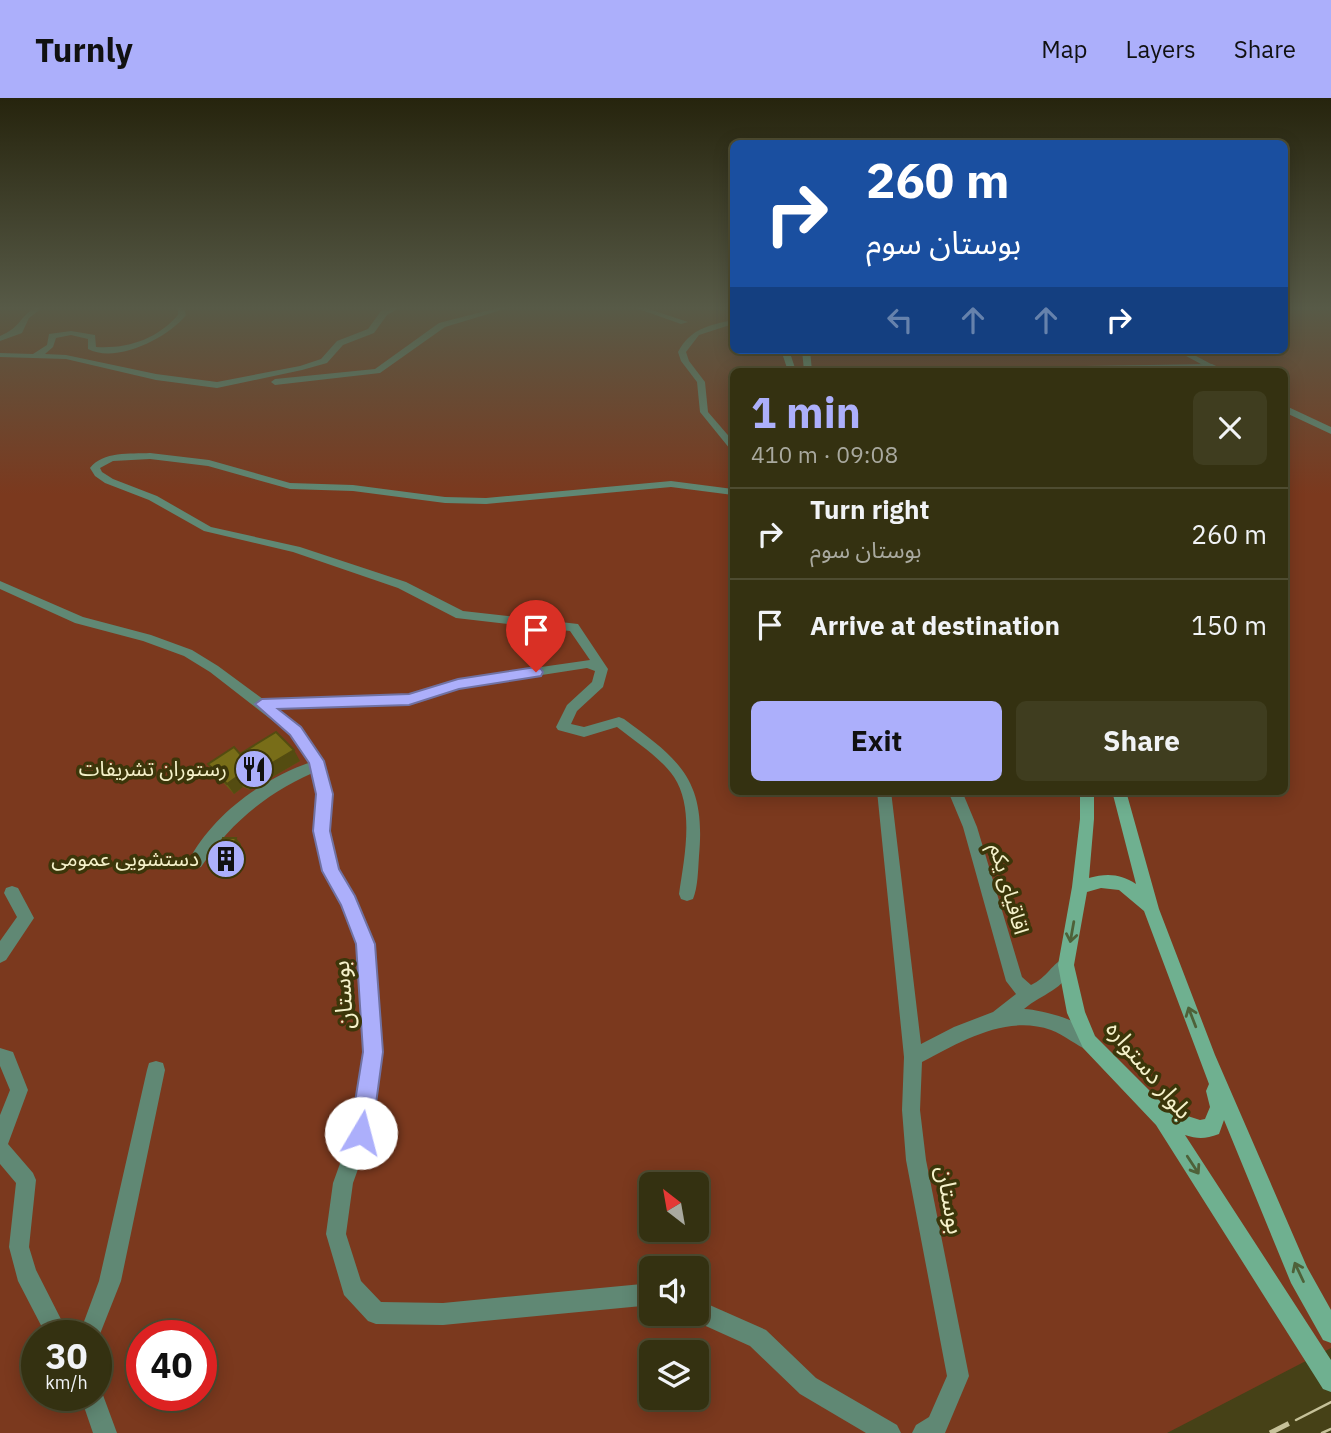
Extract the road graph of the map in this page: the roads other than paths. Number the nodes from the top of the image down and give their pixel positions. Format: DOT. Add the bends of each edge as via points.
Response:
graph roads {
  1 [pos="126,370"];
  2 [pos="290,370"];
  3 [pos="378,370"];
  4 [pos="692,370"];
  5 [pos="217,385"];
  6 [pos="1288,410"];
  7 [pos="1331,431"];
  8 [pos="730,443"];
  9 [pos="730,492"];
  10 [pos="0,585"];
  11 [pos="602,670"];
  12 [pos="262,704"];
  13 [pos="317,765"];
  14 [pos="884,795"];
  15 [pos="957,795"];
  16 [pos="1087,795"];
  17 [pos="1120,795"];
  18 [pos="196,862"];
  19 [pos="1080,887"];
  20 [pos="12,893"];
  21 [pos="687,894"];
  22 [pos="1151,909"];
  23 [pos="0,954"];
  24 [pos="1066,965"];
  25 [pos="1028,995"];
  26 [pos="999,1019"];
  27 [pos="1089,1042"];
  28 [pos="0,1057"];
  29 [pos="913,1057"];
  30 [pos="1207,1057"];
  31 [pos="156,1070"];
  32 [pos="1163,1118"];
  33 [pos="0,1140"];
  34 [pos="0,1149"];
  35 [pos="639,1294"];
  36 [pos="709,1316"];
  37 [pos="50,1320"];
  38 [pos="95,1320"];
  39 [pos="1331,1332"];
  40 [pos="1331,1381"];
  41 [pos="96,1411"];
  42 [pos="105,1433"];
  43 [pos="889,1433"];
  44 [pos="924,1433"];
  1 -- 5 [label="street"];
  2 -- 5 [label="street"];
  3 -- 5 [label="street"];
  4 -- 8 [label="street" via="701,382 704,412"];
  6 -- 7 [label="street"];
  9 -- 11 [label="street" via="671,484 486,501 446,500 353,488 290,486 209,463 150,456 111,458 95,468 109,481 153,498 208,529 296,550 402,585 460,615 574,627"];
  10 -- 12 [label="street, بوستان" via="79,620 188,653"];
  11 -- 12 [label="street" via="588,664 458,684 409,699"];
  11 -- 21 [label="street" via="598,684 572,708 563,727 584,732 619,722 683,779 693,845"];
  12 -- 13 [label="street, بوستان" via="296,731"];
  13 -- 18 [label="street" via="277,783 241,809 211,838"];
  13 -- 35 [label="street, بوستان" via="324,794 321,831 331,871 366,944 370,1000 373,1052 361,1133 343,1183 336,1234 352,1287 376,1313 443,1314"];
  14 -- 29 [label="street, بوستان"];
  15 -- 25 [label="street, اقاقیای یکم" via="1015,981"];
  16 -- 19 [label="main road, بلوار دستواره"];
  17 -- 22 [label="main road, بلوار دستواره"];
  19 -- 22 [label="main road" via="1104,879 1118,881"];
  19 -- 24 [label="main road, بلوار دستواره, one-way"];
  20 -- 23 [label="street" via="26,918"];
  30 -- 22 [label="main road, بلوار دستواره, one-way"];
  24 -- 25 [label="street" via="1048,986"];
  24 -- 27 [label="main road, بلوار دستواره" via="1076,1013"];
  25 -- 26 [label="street"];
  26 -- 27 [label="street" via="1055,1021"];
  26 -- 29 [label="street"];
  27 -- 32 [label="main road, بلوار دستواره"];
  28 -- 33 [label="street" via="7,1058 19,1090"];
  29 -- 44 [label="street, بوستان" via="911,1110 916,1160 958,1376 937,1425"];
  30 -- 32 [label="main road" via="1219,1107 1212,1127 1200,1129"];
  39 -- 30 [label="main road, بلوار دستواره, one-way" via="1299,1275"];
  31 -- 38 [label="street" via="110,1280"];
  32 -- 40 [label="main road, بلوار دستواره, one-way"];
  34 -- 37 [label="street" via="26,1180 19,1247 26,1273"];
  36 -- 43 [label="street" via="758,1338 808,1386"];
  41 -- 42 [label="street"];
}
